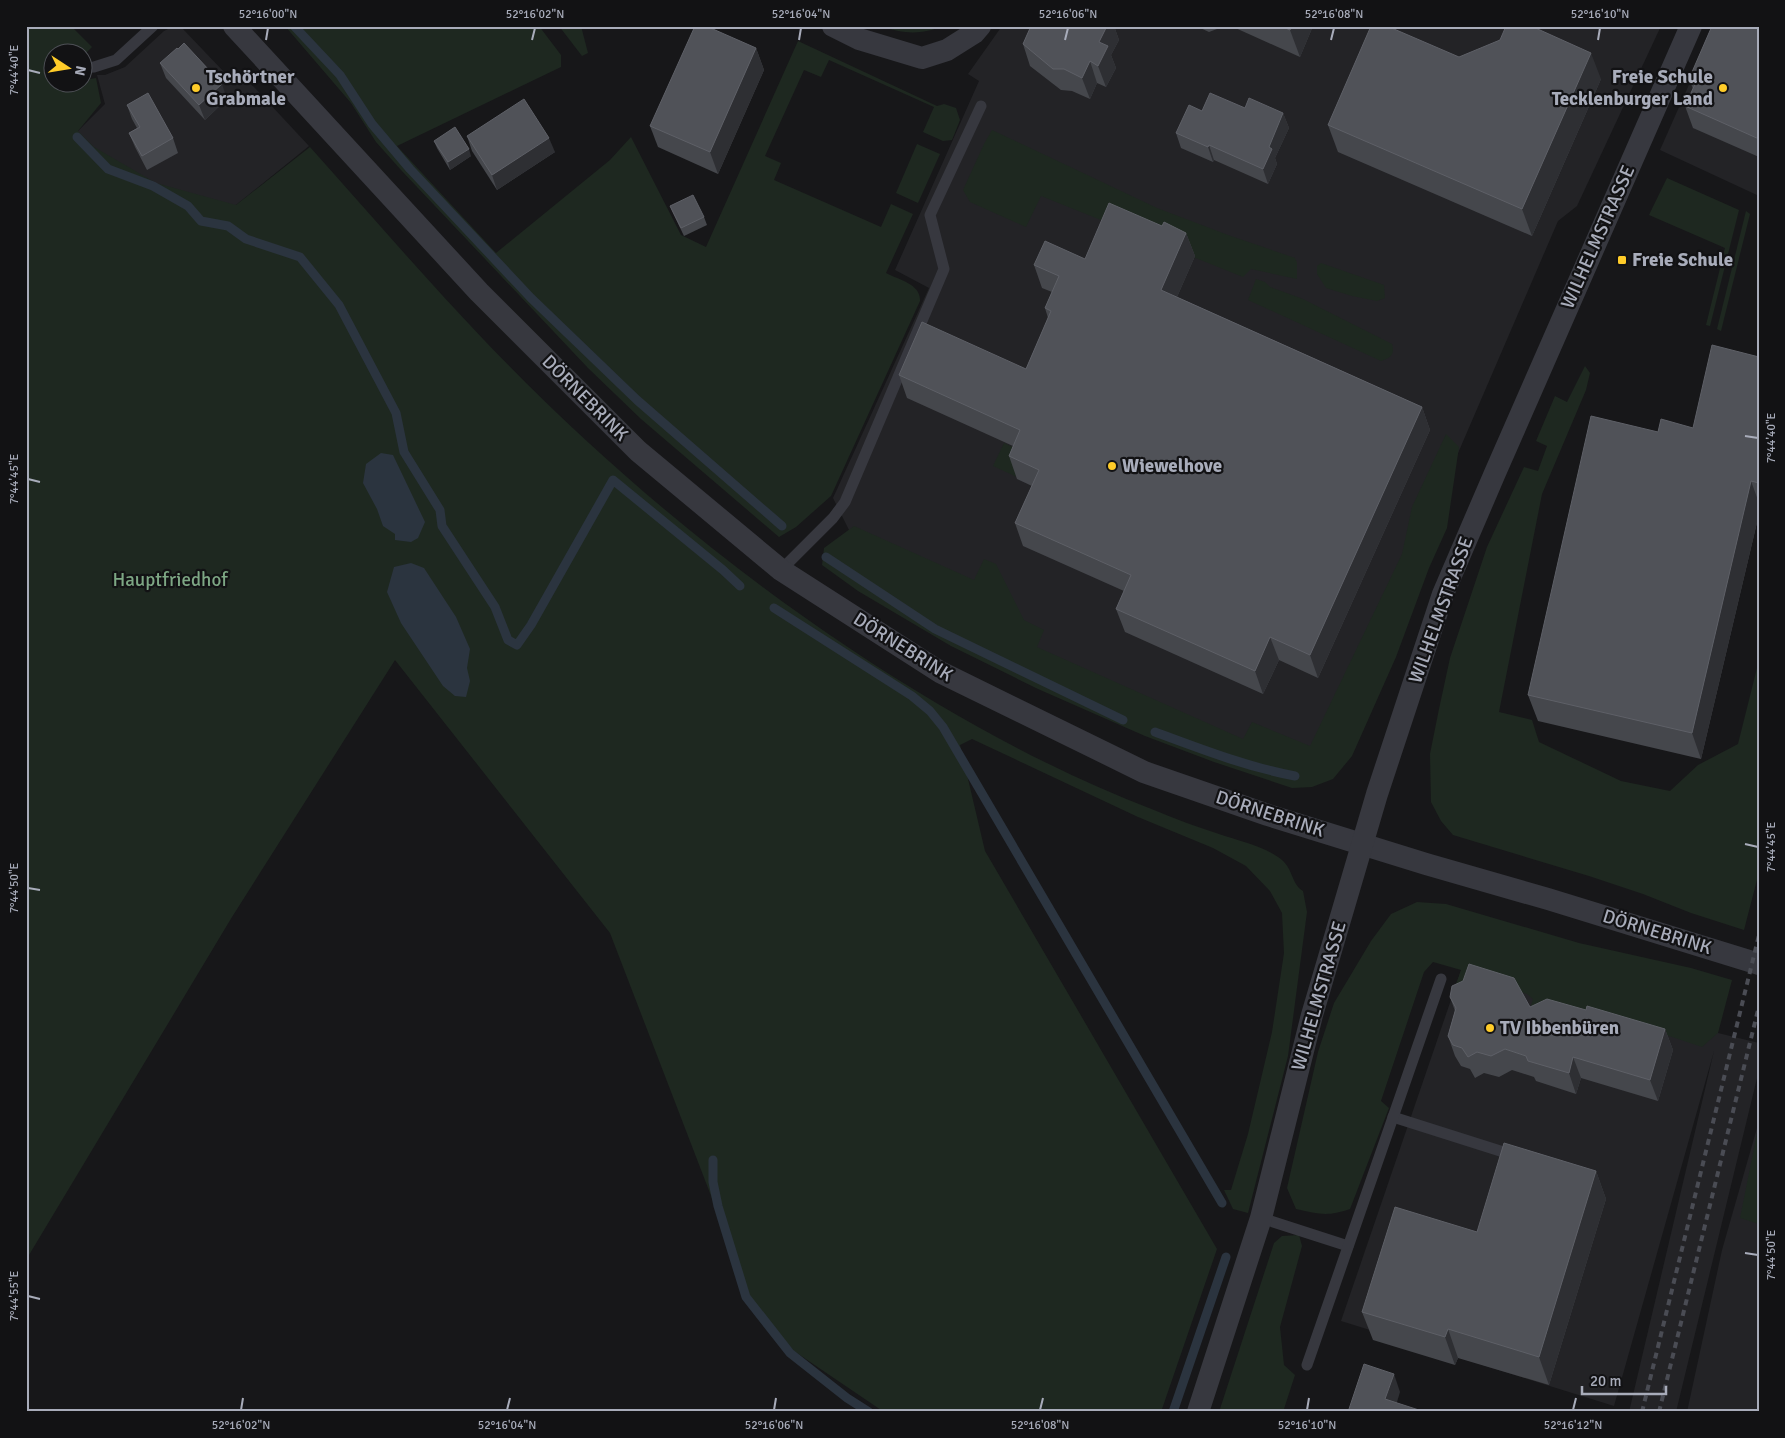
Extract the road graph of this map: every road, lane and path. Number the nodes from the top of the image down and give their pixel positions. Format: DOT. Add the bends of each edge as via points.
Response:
graph roads {
  1 [pos="153,26"];
  2 [pos="234,26"];
  3 [pos="833,26"];
  4 [pos="980,26"];
  5 [pos="1690,26"];
  6 [pos="92,67"];
  7 [pos="981,106"];
  8 [pos="781,570"];
  9 [pos="1362,844"];
  10 [pos="1759,964"];
  11 [pos="1441,978"];
  12 [pos="1393,1117"];
  13 [pos="1527,1160"];
  14 [pos="1261,1218"];
  15 [pos="1348,1246"];
  16 [pos="1307,1365"];
  17 [pos="1198,1412"];
  1 -- 6 [label="lane" via="116,60"];
  2 -- 8 [label="street, DÖRNEBRINK" via="479,292 638,451"];
  3 -- 4 [label="street" via="859,39 922,58 947,50"];
  5 -- 9 [label="street, WILHELMSTRASSE" via="1443,594"];
  7 -- 8 [label="lane" via="930,215 944,269 845,502"];
  8 -- 9 [label="street, DÖRNEBRINK" via="940,672 1144,772"];
  9 -- 10 [label="street, DÖRNEBRINK"];
  9 -- 14 [label="street, WILHELMSTRASSE" via="1312,1015"];
  11 -- 12 [label="lane"];
  12 -- 13 [label="lane" via="1507,1158"];
  12 -- 15 [label="lane"];
  14 -- 15 [label="lane"];
  14 -- 17 [label="street, WILHELMSTRASSE"];
  15 -- 16 [label="lane"];
}
